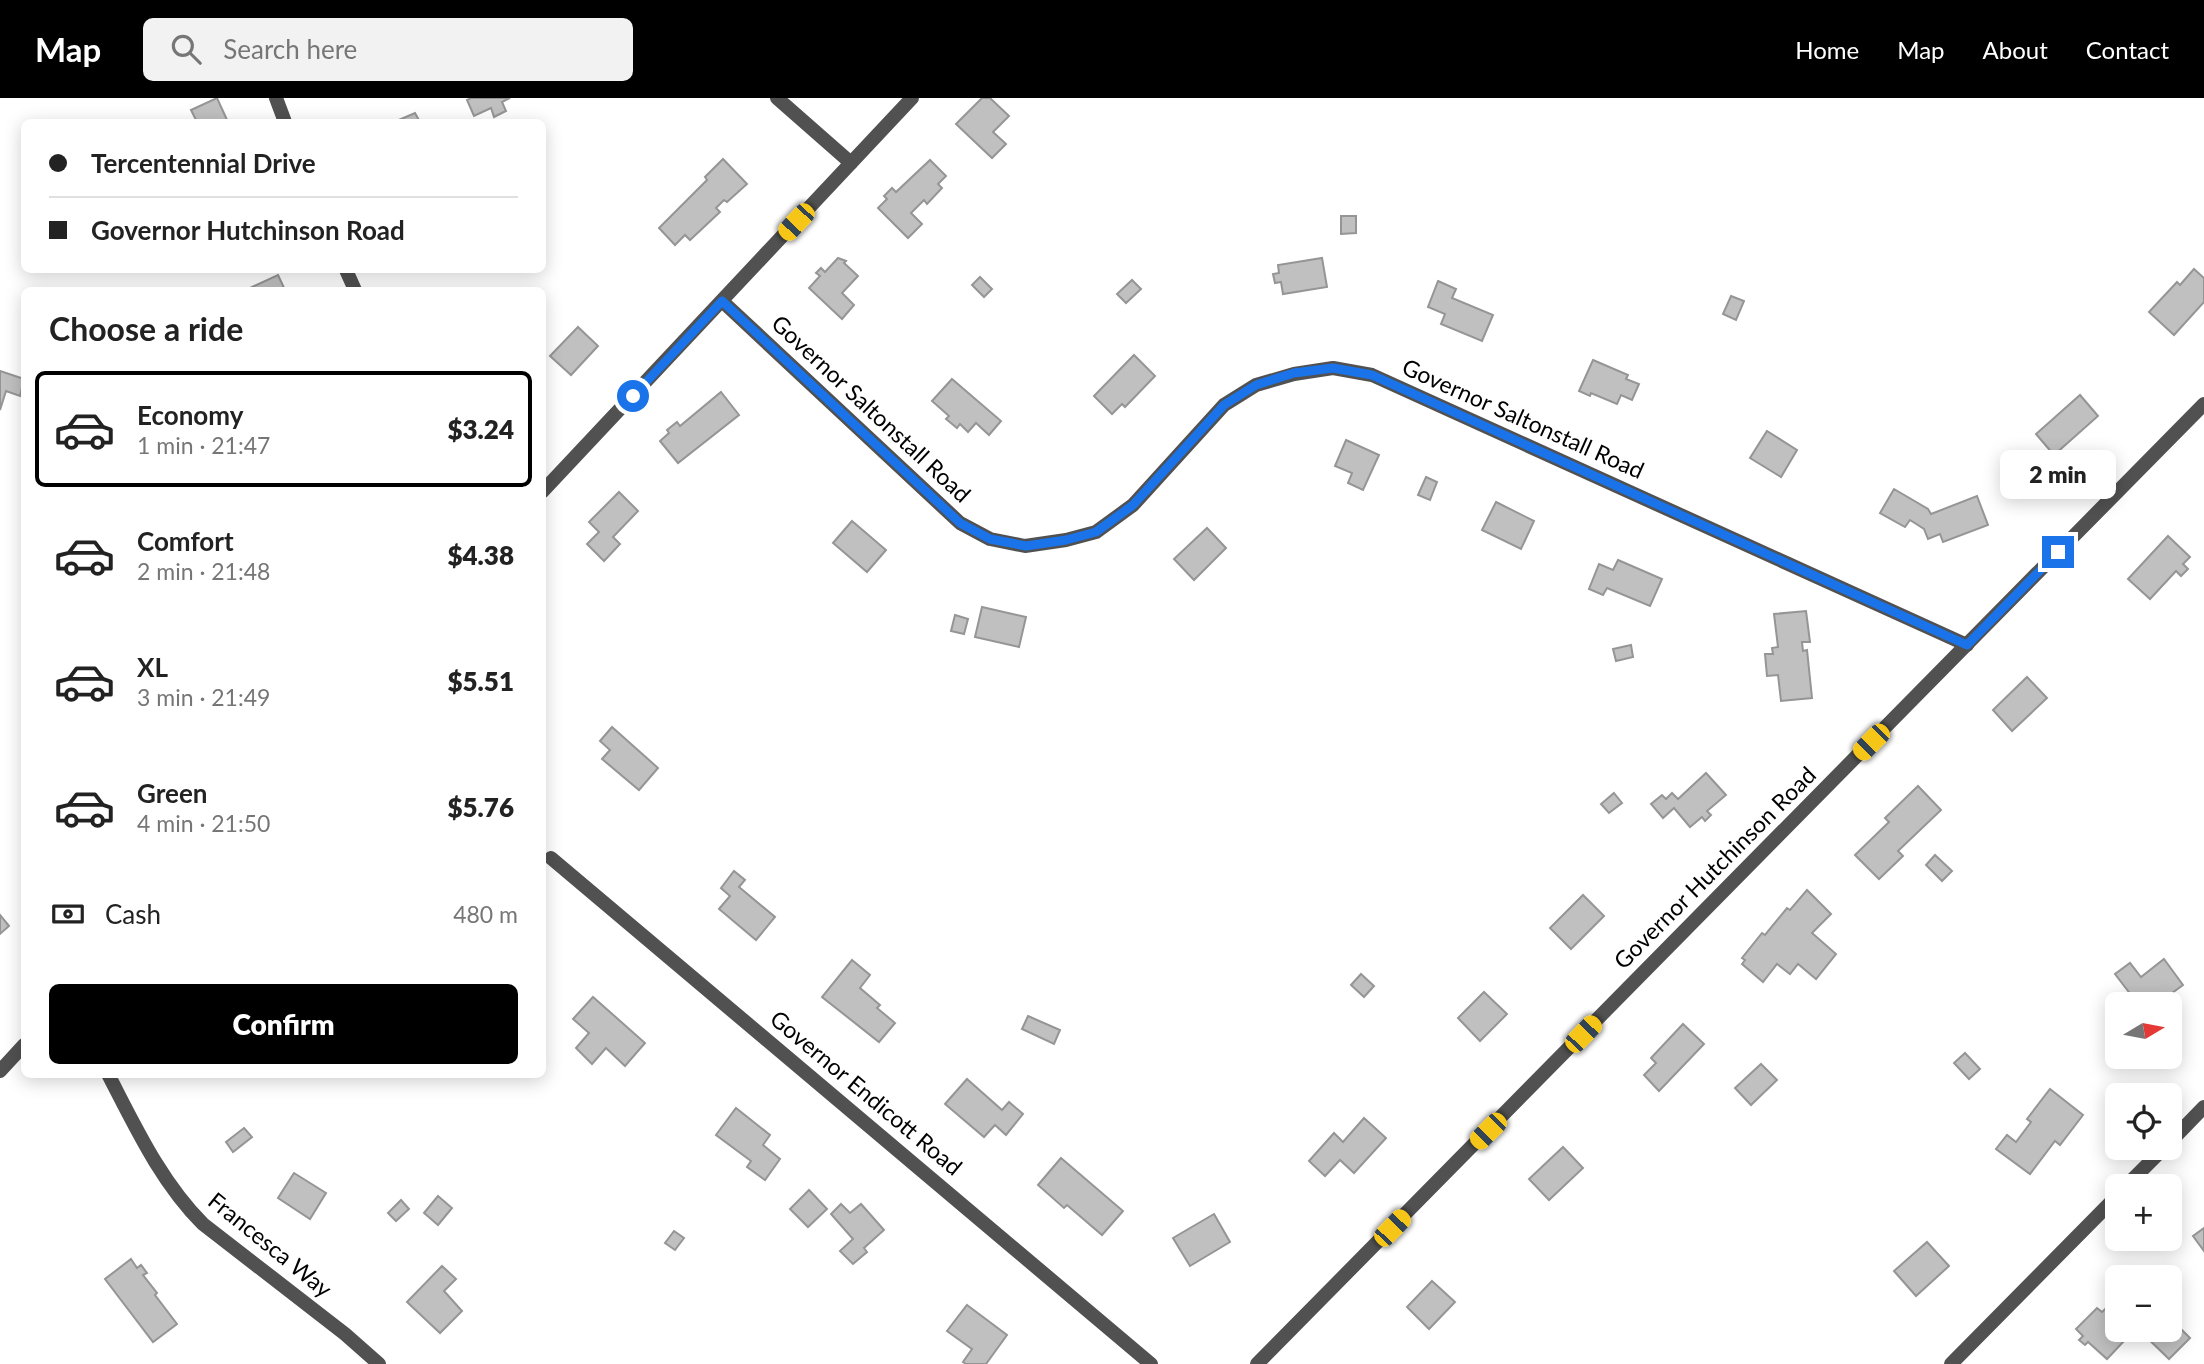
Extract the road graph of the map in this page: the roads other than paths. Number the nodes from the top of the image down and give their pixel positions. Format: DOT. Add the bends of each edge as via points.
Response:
graph roads {
  1 [pos="777,98"];
  2 [pos="912,98"];
  3 [pos="281,100"];
  4 [pos="284,119"];
  5 [pos="851,163"];
  6 [pos="722,301"];
  7 [pos="2204,404"];
  8 [pos="546,488"];
  9 [pos="1967,645"];
  10 [pos="551,858"];
  11 [pos="21,1048"];
  12 [pos="0,1071"];
  13 [pos="110,1078"];
  14 [pos="2204,1107"];
  15 [pos="2182,1130"];
  16 [pos="2152,1160"];
  17 [pos="2138,1174"];
  18 [pos="2105,1208"];
  19 [pos="379,1364"];
  20 [pos="1151,1364"];
  21 [pos="1257,1364"];
  22 [pos="1951,1364"];
  1 -- 5 [label="street"];
  2 -- 5 [label="street"];
  3 -- 4 [label="street"];
  5 -- 6 [label="street"];
  6 -- 8 [label="street"];
  6 -- 9 [label="street, Governor Saltonstall Road" via="960,523 990,539 1026,546 1096,532 1133,505 1224,405 1256,385 1294,373 1333,368 1372,375"];
  7 -- 9 [label="street, Governor Hutchinson Road"];
  9 -- 21 [label="street, Governor Hutchinson Road"];
  10 -- 20 [label="street, Governor Endicott Road"];
  11 -- 12 [label="street"];
  13 -- 19 [label="street, Francesca Way" via="183,1204"];
  14 -- 15 [label="street"];
  16 -- 17 [label="street"];
  18 -- 22 [label="street"];
}
